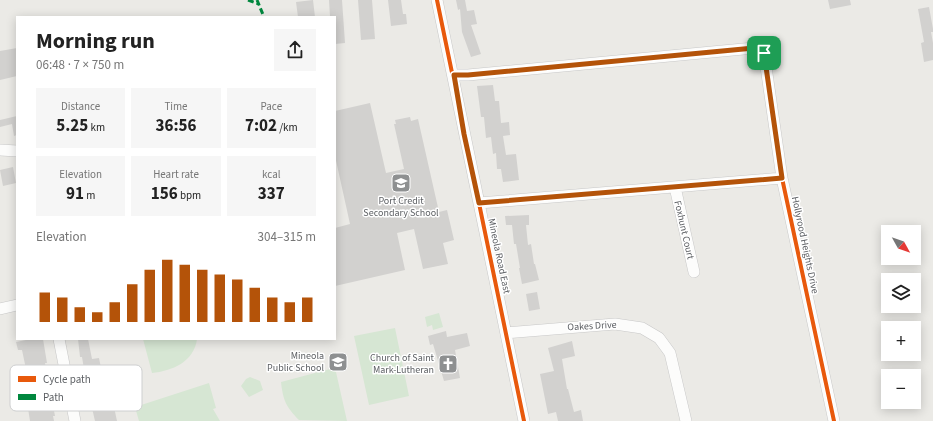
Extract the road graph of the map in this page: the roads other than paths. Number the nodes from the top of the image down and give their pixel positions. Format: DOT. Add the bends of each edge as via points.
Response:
graph roads {
  1 [pos="437,0"];
  2 [pos="454,75"];
  3 [pos="0,150"];
  4 [pos="16,151"];
  5 [pos="782,178"];
  6 [pos="675,187"];
  7 [pos="479,203"];
  8 [pos="694,272"];
  9 [pos="16,306"];
  10 [pos="0,309"];
  11 [pos="506,333"];
  12 [pos="59,340"];
  13 [pos="64,365"];
  14 [pos="73,411"];
  15 [pos="75,421"];
  16 [pos="524,421"];
  17 [pos="686,421"];
  18 [pos="834,421"];
  1 -- 2 [label="street, Mineola Road East"];
  2 -- 5 [label="street, Hollyrood Heights Drive" via="760,49 764,53"];
  2 -- 7 [label="street, Mineola Road East"];
  3 -- 4 [label="street"];
  5 -- 6 [label="street"];
  5 -- 18 [label="street, Hollyrood Heights Drive"];
  6 -- 7 [label="street"];
  6 -- 8 [label="street, Foxhunt Court"];
  7 -- 11 [label="street, Mineola Road East"];
  9 -- 10 [label="street"];
  11 -- 16 [label="street, Mineola Road East"];
  11 -- 17 [label="street, Oakes Drive" via="615,324 642,328 659,338 670,352"];
  12 -- 13 [label="street"];
  14 -- 15 [label="street"];
}
